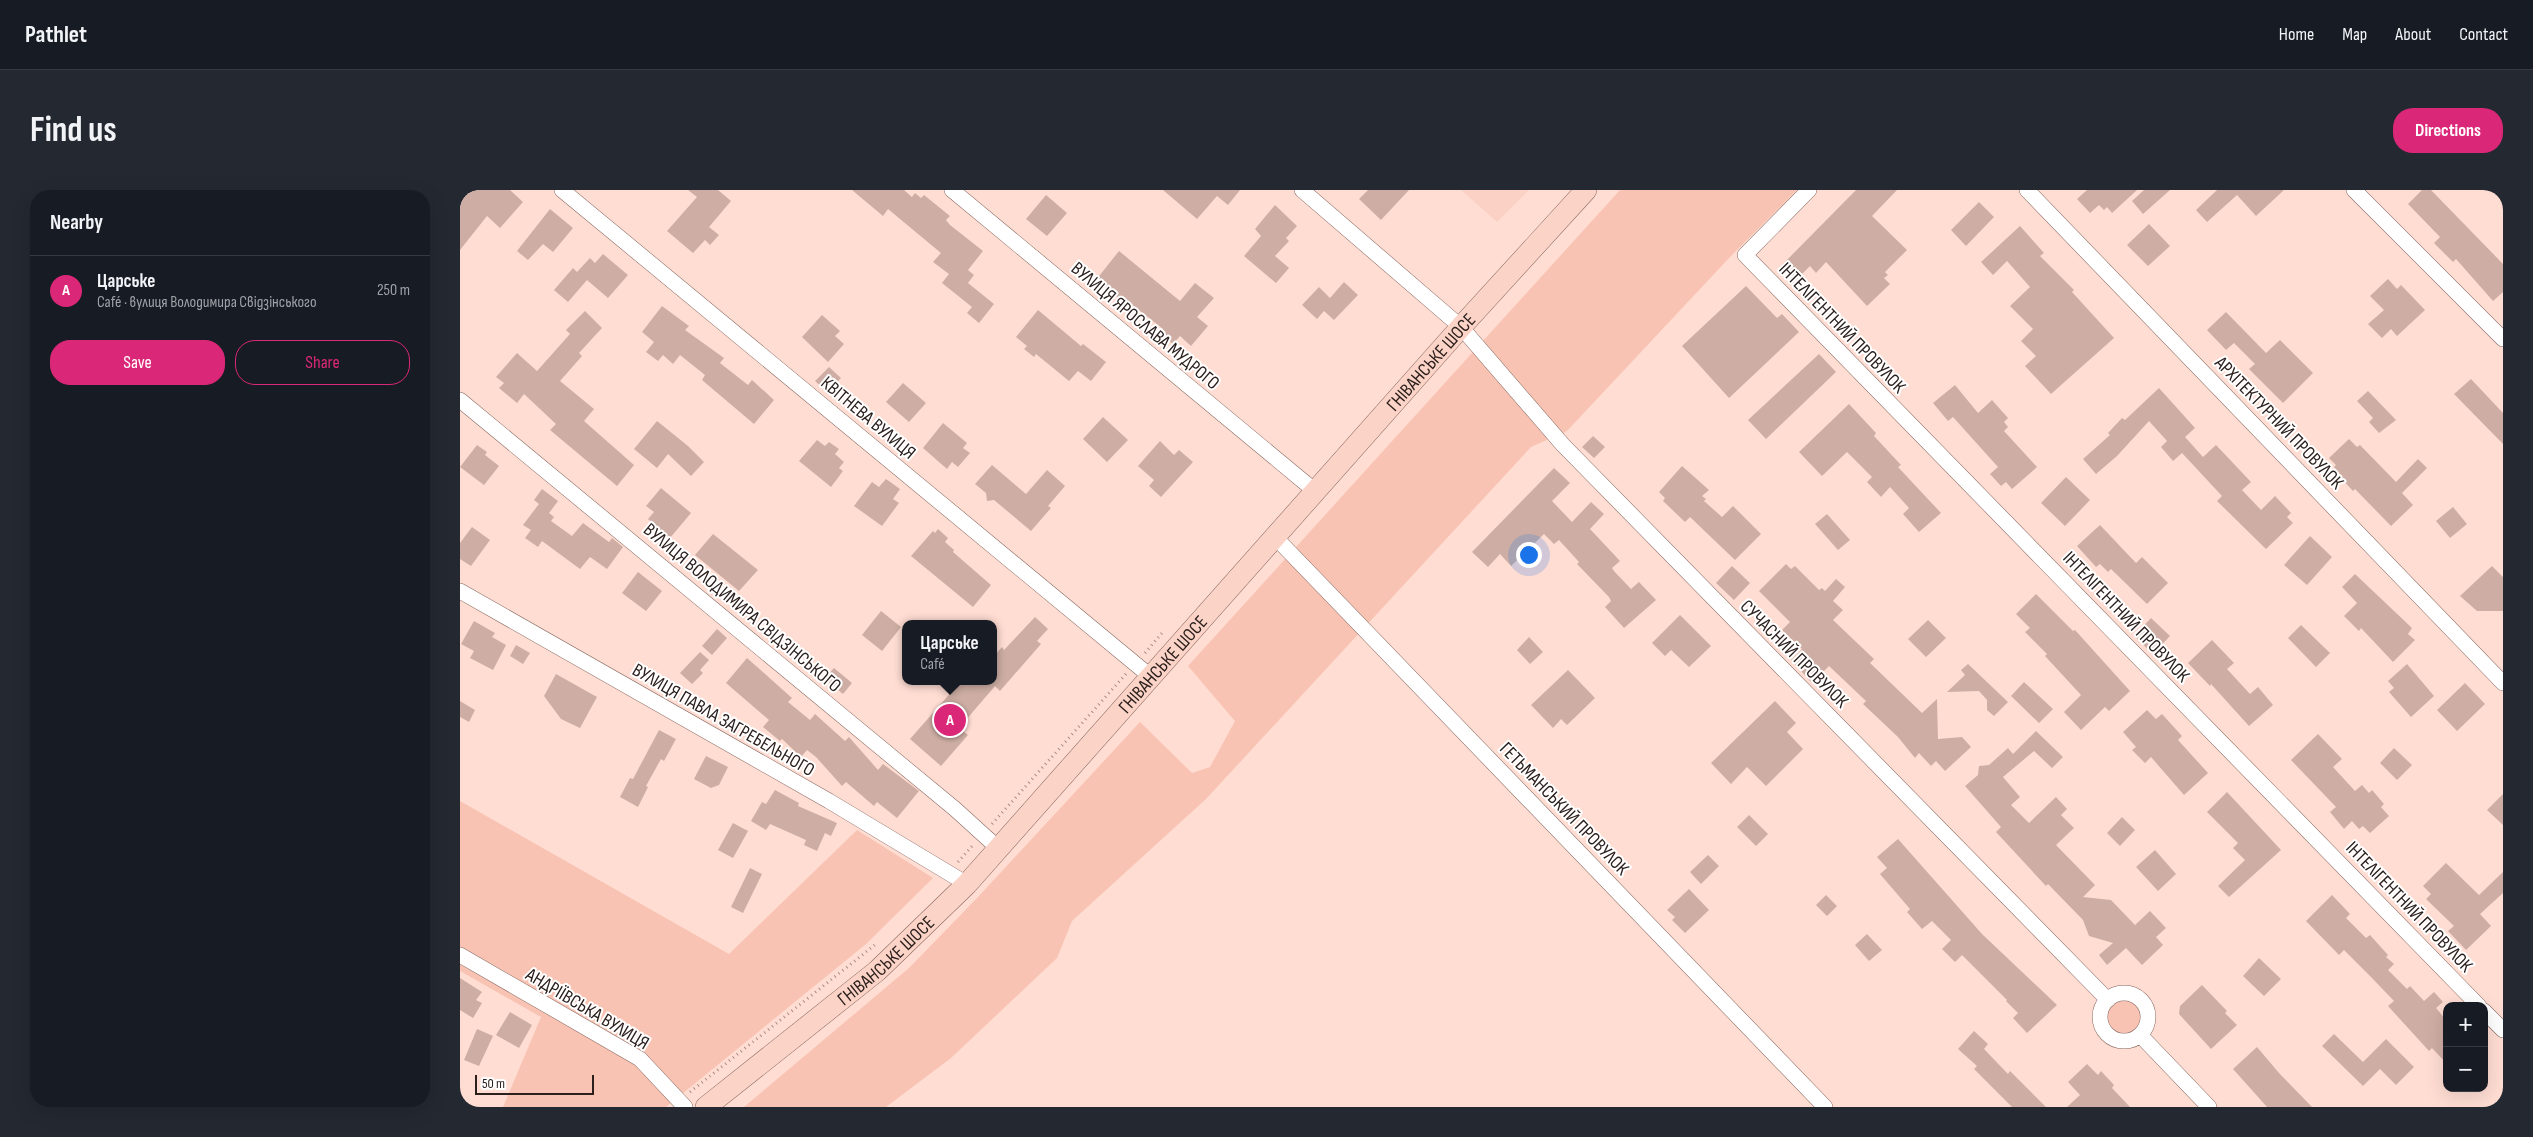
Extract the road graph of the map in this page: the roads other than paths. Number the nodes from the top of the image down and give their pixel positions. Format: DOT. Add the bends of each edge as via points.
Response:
graph roads {
  1 [pos="562,190"];
  2 [pos="952,190"];
  3 [pos="1302,190"];
  4 [pos="1586,190"];
  5 [pos="1809,190"];
  6 [pos="2027,190"];
  7 [pos="2354,190"];
  8 [pos="1461,327"];
  9 [pos="2503,339"];
  10 [pos="460,400"];
  11 [pos="1315,491"];
  12 [pos="1276,538"];
  13 [pos="460,591"];
  14 [pos="1150,676"];
  15 [pos="2503,683"];
  16 [pos="998,848"];
  17 [pos="967,884"];
  18 [pos="460,955"];
  19 [pos="2108,1000"];
  20 [pos="2475,1002"];
  21 [pos="2488,1015"];
  22 [pos="2503,1030"];
  23 [pos="2140,1035"];
  24 [pos="686,1107"];
  25 [pos="706,1107"];
  26 [pos="1825,1107"];
  27 [pos="2209,1107"];
  1 -- 14 [label="street, КВІТНЕВА ВУЛИЦЯ"];
  2 -- 11 [label="street, ВУЛИЦЯ ЯРОСЛАВА МУДРОГО"];
  3 -- 8 [label="street, СУЧАСНИЙ ПРОВУЛОК"];
  4 -- 8 [label="main road, ГНІВАНСЬКЕ ШОСЕ"];
  5 -- 20 [label="street, ІНТЕЛІГЕНТНИЙ ПРОВУЛОК" via="1745,254"];
  6 -- 15 [label="street, АРХІТЕКТУРНИЙ ПРОВУЛОК"];
  7 -- 9 [label="street"];
  8 -- 11 [label="main road, ГНІВАНСЬКЕ ШОСЕ"];
  8 -- 19 [label="street, СУЧАСНИЙ ПРОВУЛОК" via="1563,445"];
  10 -- 16 [label="street, ВУЛИЦЯ ВОЛОДИМИРА СВІДЗІНСЬКОГО"];
  11 -- 12 [label="main road, ГНІВАНСЬКЕ ШОСЕ"];
  12 -- 14 [label="main road, ГНІВАНСЬКЕ ШОСЕ"];
  12 -- 26 [label="street, ГЕТЬМАНСЬКИЙ ПРОВУЛОК"];
  13 -- 17 [label="street, ВУЛИЦЯ ПАВЛА ЗАГРЕБЕЛЬНОГО" via="829,801"];
  14 -- 16 [label="main road, ГНІВАНСЬКЕ ШОСЕ"];
  16 -- 17 [label="main road, ГНІВАНСЬКЕ ШОСЕ"];
  17 -- 25 [label="main road, ГНІВАНСЬКЕ ШОСЕ" via="877,971"];
  18 -- 24 [label="street, АНДРІЇВСЬКА ВУЛИЦЯ" via="640,1059"];
  19 -- 23 [label="street" via="2100,1020 2107,1034 2122,1041"];
  19 -- 23 [label="street" via="2123,994 2143,1003 2148,1017"];
  21 -- 22 [label="street"];
  23 -- 27 [label="street"];
}
